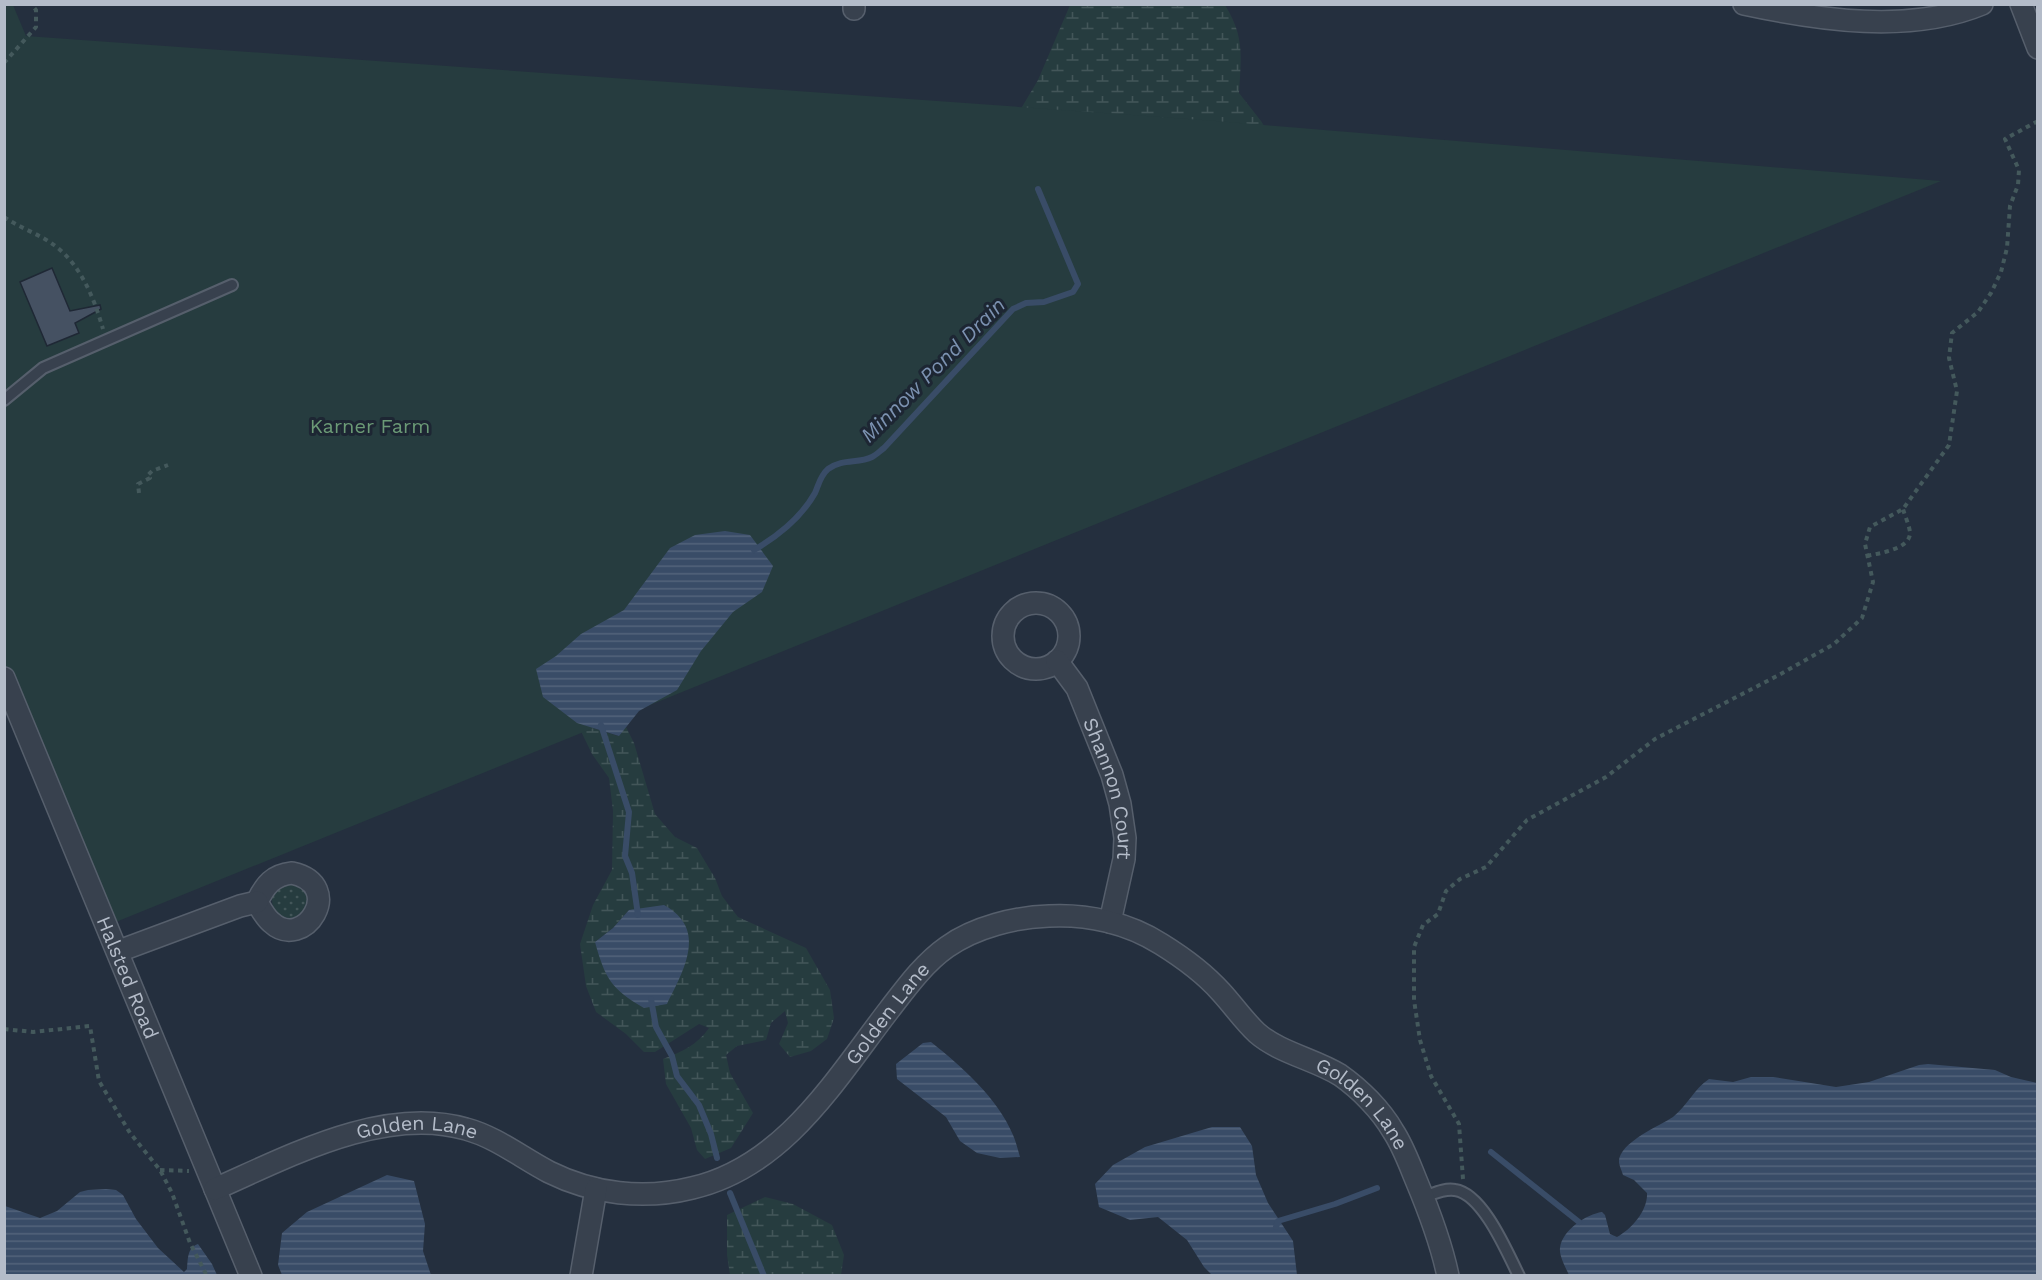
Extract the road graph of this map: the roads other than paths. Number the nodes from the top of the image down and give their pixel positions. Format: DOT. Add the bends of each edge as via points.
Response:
graph roads {
  1 [pos="1744,4"];
  2 [pos="1982,4"];
  3 [pos="2021,4"];
  4 [pos="2037,48"];
  5 [pos="232,285"];
  6 [pos="4,400"];
  7 [pos="1057,662"];
  8 [pos="4,678"];
  9 [pos="257,902"];
  10 [pos="1110,922"];
  11 [pos="118,951"];
  12 [pos="215,1189"];
  13 [pos="596,1189"];
  14 [pos="1423,1197"];
  15 [pos="251,1275"];
  16 [pos="581,1275"];
  17 [pos="1448,1275"];
  18 [pos="1519,1275"];
  1 -- 2 [label="street" via="1830,18 1901,21 1943,18"];
  3 -- 4 [label="street"];
  5 -- 6 [label="lane" via="44,368"];
  7 -- 10 [label="street, Shannon Court" via="1077,688 1120,804 1124,859"];
  8 -- 11 [label="street, Halsted Road"];
  9 -- 11 [label="street"];
  10 -- 13 [label="street, Golden Lane" via="1063,915 1037,916 963,938 932,960 908,987 799,1124 746,1168 719,1180 656,1194"];
  10 -- 14 [label="street, Golden Lane" via="1157,941 1186,961 1268,1042 1345,1079 1393,1129"];
  11 -- 12 [label="street, Halsted Road"];
  12 -- 13 [label="street, Golden Lane" via="337,1137 395,1125 439,1124 485,1135 552,1173"];
  12 -- 15 [label="street, Halsted Road"];
  13 -- 16 [label="street"];
  14 -- 17 [label="street, Golden Lane"];
  14 -- 18 [label="lane" via="1459,1190 1473,1199"];
}
